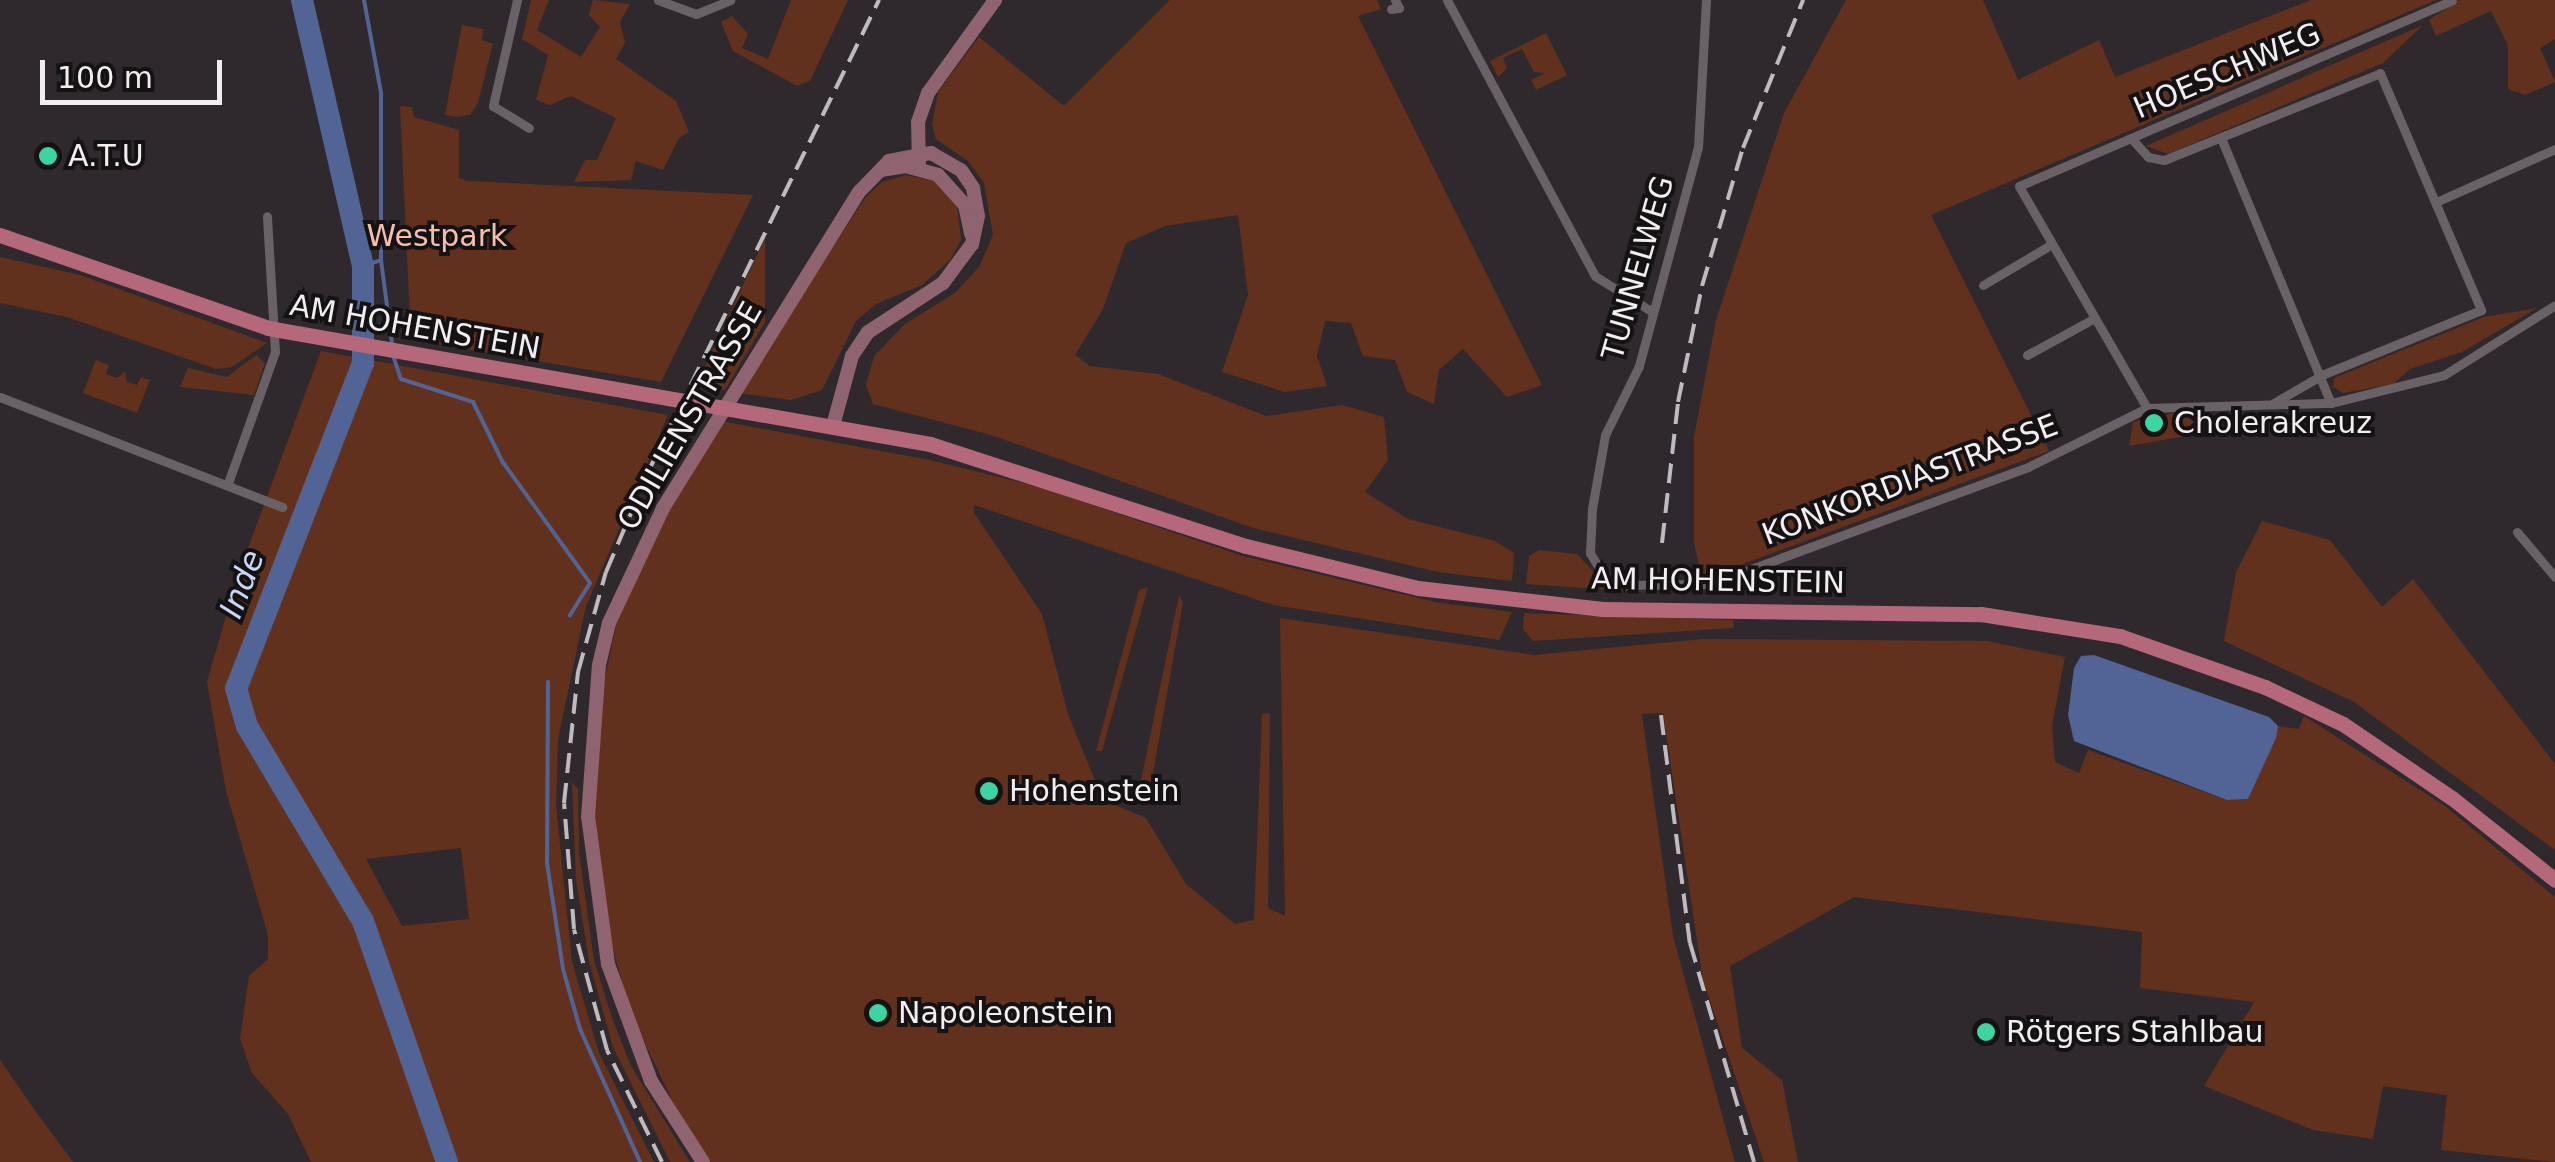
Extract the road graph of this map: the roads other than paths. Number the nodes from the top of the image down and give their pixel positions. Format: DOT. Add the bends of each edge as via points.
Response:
graph roads {
  1 [pos="517,0"];
  2 [pos="658,0"];
  3 [pos="730,0"];
  4 [pos="995,0"];
  5 [pos="1447,0"];
  6 [pos="1706,0"];
  7 [pos="2452,0"];
  8 [pos="528,128"];
  9 [pos="2131,138"];
  10 [pos="2221,138"];
  11 [pos="2555,149"];
  12 [pos="918,152"];
  13 [pos="919,168"];
  14 [pos="876,171"];
  15 [pos="2436,202"];
  16 [pos="267,216"];
  17 [pos="0,236"];
  18 [pos="972,244"];
  19 [pos="2052,244"];
  20 [pos="1982,284"];
  21 [pos="2555,305"];
  22 [pos="1652,311"];
  23 [pos="2095,318"];
  24 [pos="2027,355"];
  25 [pos="2322,375"];
  26 [pos="0,397"];
  27 [pos="2331,402"];
  28 [pos="2269,406"];
  29 [pos="2147,408"];
  30 [pos="834,426"];
  31 [pos="228,482"];
  32 [pos="282,506"];
  33 [pos="2518,532"];
  34 [pos="2555,578"];
  35 [pos="1625,585"];
  36 [pos="2555,880"];
  37 [pos="703,1162"];
  1 -- 8 [label="street" via="492,106"];
  2 -- 3 [label="street" via="696,14"];
  4 -- 12 [label="main road" via="928,93"];
  5 -- 22 [label="street" via="1596,276"];
  6 -- 22 [label="street, TUNNELWEG" via="1698,147"];
  7 -- 9 [label="street, HOESCHWEG"];
  9 -- 10 [label="street" via="2148,157 2164,160"];
  9 -- 19 [label="street, HOESCHWEG" via="2019,186"];
  10 -- 15 [label="street" via="2380,73"];
  10 -- 25 [label="street"];
  11 -- 15 [label="street"];
  12 -- 13 [label="main road"];
  12 -- 14 [label="main road"];
  12 -- 18 [label="main road" via="950,162 974,188"];
  13 -- 14 [label="main road"];
  13 -- 18 [label="main road" via="938,175 965,204"];
  14 -- 37 [label="main road, ODILIENSTRASSE" via="663,508 609,623 596,681 588,817 608,964 651,1081"];
  15 -- 25 [label="street, KONKORDIASTRASSE" via="2480,310"];
  16 -- 31 [label="street" via="275,352"];
  17 -- 30 [label="main road, AM HOHENSTEIN" via="47,246 302,336"];
  18 -- 30 [label="main road" via="942,283 868,332 852,356"];
  19 -- 20 [label="street"];
  19 -- 23 [label="street"];
  21 -- 27 [label="street, KONKORDIASTRASSE" via="2444,375"];
  22 -- 35 [label="street, TUNNELWEG" via="1639,366 1605,435 1590,554 1602,574"];
  23 -- 24 [label="street"];
  23 -- 29 [label="street"];
  25 -- 27 [label="street"];
  25 -- 28 [label="street, KONKORDIASTRASSE"];
  26 -- 31 [label="street"];
  27 -- 28 [label="street, KONKORDIASTRASSE"];
  28 -- 29 [label="street, KONKORDIASTRASSE"];
  29 -- 35 [label="street, KONKORDIASTRASSE" via="2028,466 1710,584"];
  30 -- 36 [label="main road, AM HOHENSTEIN" via="930,444 1246,546 1418,588 1603,610 1963,613 2120,636 2265,687 2343,724"];
  31 -- 32 [label="street"];
  33 -- 34 [label="street"];
}
